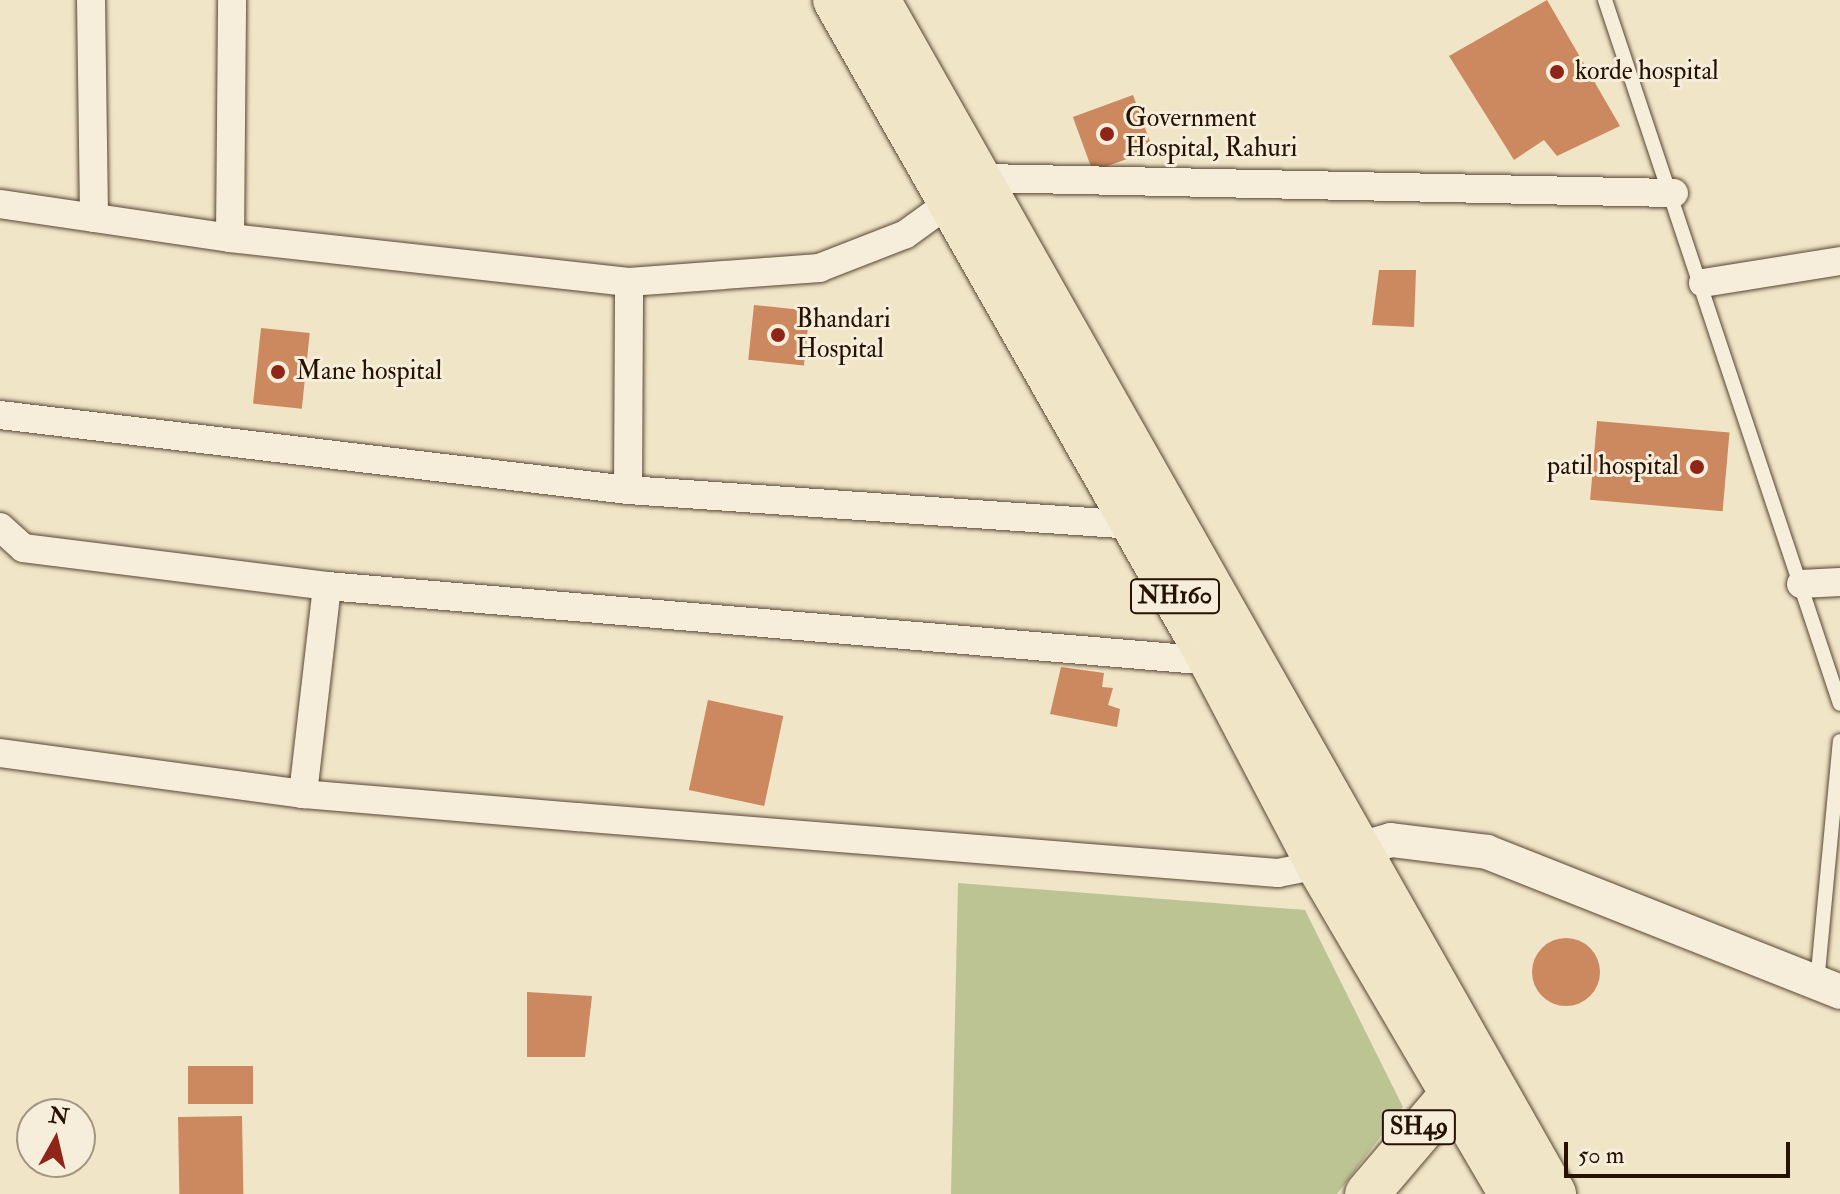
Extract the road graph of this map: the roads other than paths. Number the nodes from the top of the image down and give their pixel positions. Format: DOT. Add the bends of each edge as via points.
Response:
graph roads {
  1 [pos="91,0"];
  2 [pos="232,0"];
  3 [pos="835,0"];
  4 [pos="878,0"];
  5 [pos="1605,0"];
  6 [pos="969,189"];
  7 [pos="1674,193"];
  8 [pos="0,204"];
  9 [pos="94,218"];
  10 [pos="230,238"];
  11 [pos="1840,261"];
  12 [pos="629,282"];
  13 [pos="1703,283"];
  14 [pos="0,415"];
  15 [pos="628,490"];
  16 [pos="1134,525"];
  17 [pos="0,527"];
  18 [pos="1840,582"];
  19 [pos="1801,584"];
  20 [pos="327,586"];
  21 [pos="1211,661"];
  22 [pos="1840,704"];
  23 [pos="1840,741"];
  24 [pos="0,753"];
  25 [pos="303,794"];
  26 [pos="1336,856"];
  27 [pos="1828,988"];
  28 [pos="1466,1079"];
  29 [pos="1367,1194"];
  30 [pos="1511,1194"];
  31 [pos="1554,1194"];
  1 -- 9 [label="street"];
  2 -- 10 [label="street"];
  3 -- 6 [label="main road, NH160"];
  4 -- 6 [label="main road, NH160"];
  5 -- 7 [label="lane"];
  6 -- 7 [label="street"];
  6 -- 12 [label="street" via="906,234 819,268"];
  6 -- 16 [label="main road, NH160"];
  6 -- 26 [label="main road, NH160"];
  7 -- 13 [label="lane"];
  8 -- 9 [label="street"];
  9 -- 10 [label="street"];
  10 -- 12 [label="street"];
  11 -- 13 [label="street"];
  12 -- 15 [label="street"];
  13 -- 19 [label="lane"];
  14 -- 15 [label="street"];
  15 -- 16 [label="street"];
  16 -- 21 [label="main road, NH160"];
  17 -- 20 [label="street" via="23,548"];
  18 -- 19 [label="street"];
  19 -- 22 [label="lane"];
  20 -- 21 [label="street"];
  20 -- 25 [label="street"];
  21 -- 26 [label="main road, NH160"];
  23 -- 27 [label="lane"];
  24 -- 25 [label="street"];
  25 -- 26 [label="street" via="1278,873"];
  26 -- 27 [label="street" via="1420,841 1487,852"];
  26 -- 28 [label="main road, NH160"];
  28 -- 29 [label="main road, SH49" via="1405,1141"];
  28 -- 30 [label="main road, NH160"];
  28 -- 31 [label="main road, NH160"];
}
